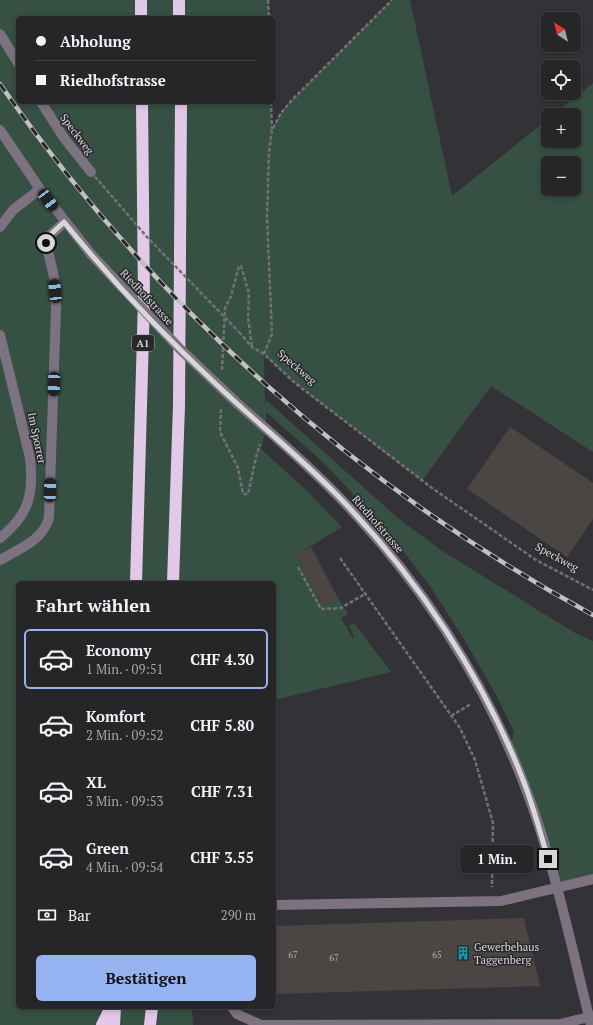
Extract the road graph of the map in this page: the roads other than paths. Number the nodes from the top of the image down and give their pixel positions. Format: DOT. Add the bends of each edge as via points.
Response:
graph roads {
  1 [pos="141,0"];
  2 [pos="179,0"];
  3 [pos="141,16"];
  4 [pos="179,16"];
  5 [pos="0,34"];
  6 [pos="16,60"];
  7 [pos="42,104"];
  8 [pos="142,104"];
  9 [pos="181,104"];
  10 [pos="0,130"];
  11 [pos="91,172"];
  12 [pos="40,189"];
  13 [pos="64,222"];
  14 [pos="0,227"];
  15 [pos="0,335"];
  16 [pos="0,538"];
  17 [pos="0,560"];
  18 [pos="136,581"];
  19 [pos="173,581"];
  20 [pos="593,879"];
  21 [pos="556,887"];
  22 [pos="276,905"];
  23 [pos="111,1009"];
  24 [pos="115,1009"];
  25 [pos="152,1009"];
  26 [pos="233,1009"];
  27 [pos="590,1021"];
  28 [pos="102,1025"];
  29 [pos="114,1025"];
  30 [pos="150,1025"];
  1 -- 3 [label="highway"];
  2 -- 4 [label="highway"];
  5 -- 6 [label="street"];
  7 -- 11 [label="street, Speckweg" via="64,138"];
  8 -- 18 [label="highway, A1" via="144,299"];
  9 -- 19 [label="highway" via="179,405"];
  10 -- 12 [label="street, Riedhofstrasse"];
  12 -- 13 [label="street, Riedhofstrasse"];
  12 -- 14 [label="street" via="13,210"];
  13 -- 17 [label="street" via="49,236 46,243 54,277 56,308 49,517 42,534"];
  13 -- 21 [label="street, Riedhofstrasse, bridge" via="90,254 180,349 312,470 375,537 431,610 484,697 524,784"];
  15 -- 16 [label="street, Im Sporrer" via="30,458 32,476 31,493 24,511 12,528"];
  20 -- 21 [label="street"];
  21 -- 22 [label="street" via="501,901"];
  21 -- 27 [label="street, Riedhofstrasse"];
  23 -- 28 [label="highway"];
  24 -- 29 [label="highway"];
  25 -- 30 [label="highway"];
  26 -- 27 [label="street" via="237,1014 261,1025 560,1024"];
}
